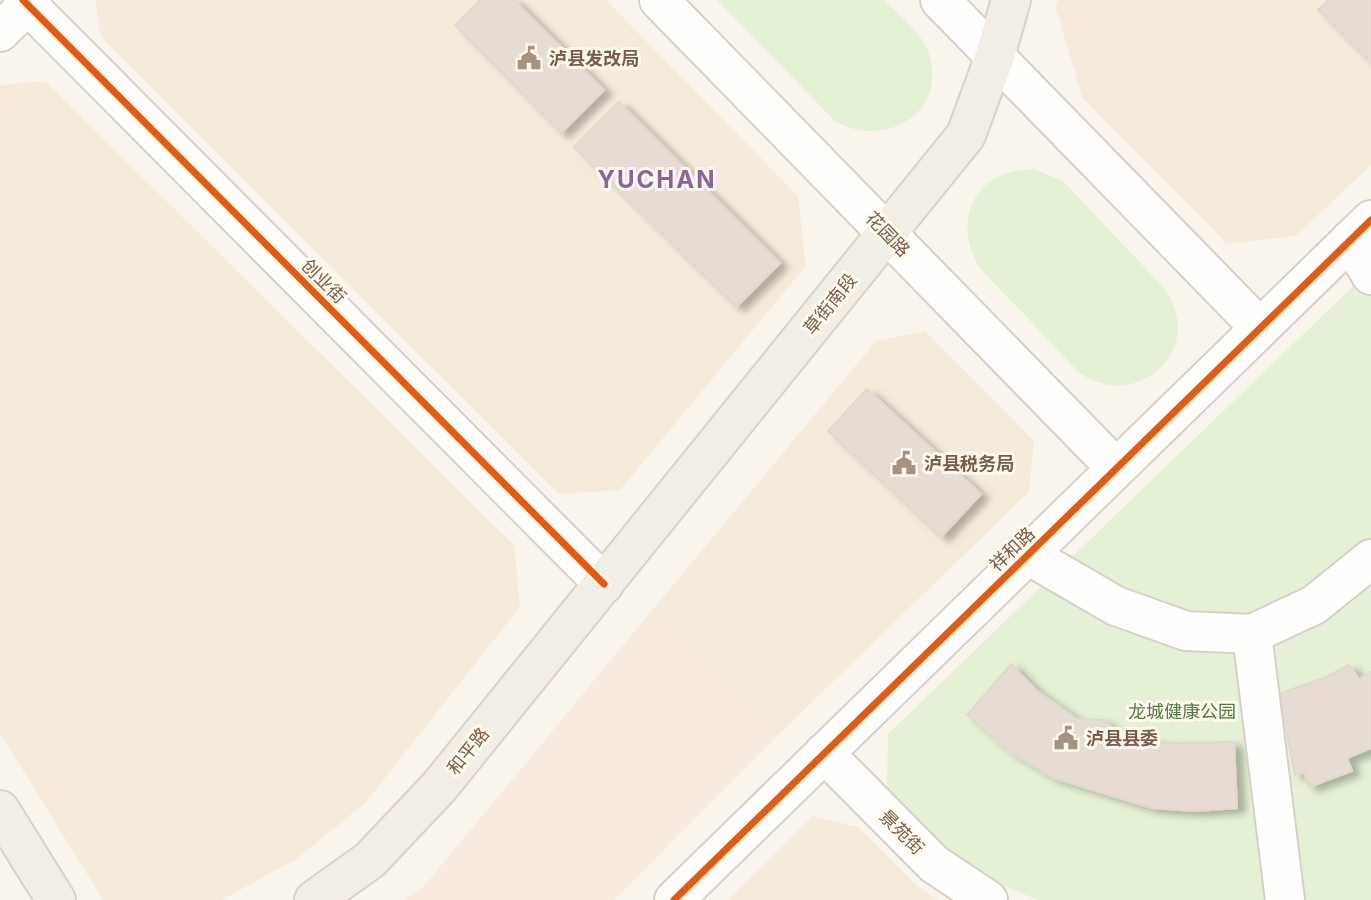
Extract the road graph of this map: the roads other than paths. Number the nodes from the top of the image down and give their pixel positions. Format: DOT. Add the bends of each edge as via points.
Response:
graph roads {
  1 [pos="659,0"];
  2 [pos="940,0"];
  3 [pos="1010,0"];
  4 [pos="27,2"];
  5 [pos="0,32"];
  6 [pos="995,56"];
  7 [pos="1360,230"];
  8 [pos="887,233"];
  9 [pos="1371,275"];
  10 [pos="1260,328"];
  11 [pos="1116,468"];
  12 [pos="1028,555"];
  13 [pos="1371,559"];
  14 [pos="604,584"];
  15 [pos="1252,634"];
  16 [pos="824,753"];
  17 [pos="0,810"];
  18 [pos="56,900"];
  19 [pos="314,900"];
  20 [pos="674,900"];
  21 [pos="988,900"];
  22 [pos="1285,900"];
  1 -- 8 [label="street, 花园路"];
  2 -- 6 [label="street"];
  3 -- 6 [label="main road, 草街南段"];
  4 -- 5 [label="street"];
  4 -- 14 [label="street, 创业街"];
  6 -- 8 [label="main road, 草街南段" via="966,135"];
  6 -- 10 [label="street"];
  7 -- 9 [label="street"];
  7 -- 10 [label="street, 祥和路"];
  8 -- 11 [label="street, 花园路"];
  8 -- 14 [label="main road, 草街南段"];
  10 -- 11 [label="street, 祥和路"];
  11 -- 12 [label="street, 祥和路"];
  12 -- 15 [label="street" via="1116,606 1186,631"];
  12 -- 16 [label="street, 祥和路"];
  13 -- 15 [label="street" via="1314,605"];
  14 -- 19 [label="main road, 和平路" via="439,787 370,860"];
  15 -- 22 [label="street"];
  16 -- 20 [label="street, 祥和路"];
  16 -- 21 [label="street, 景苑街" via="934,864"];
  17 -- 18 [label="main road"];
}
